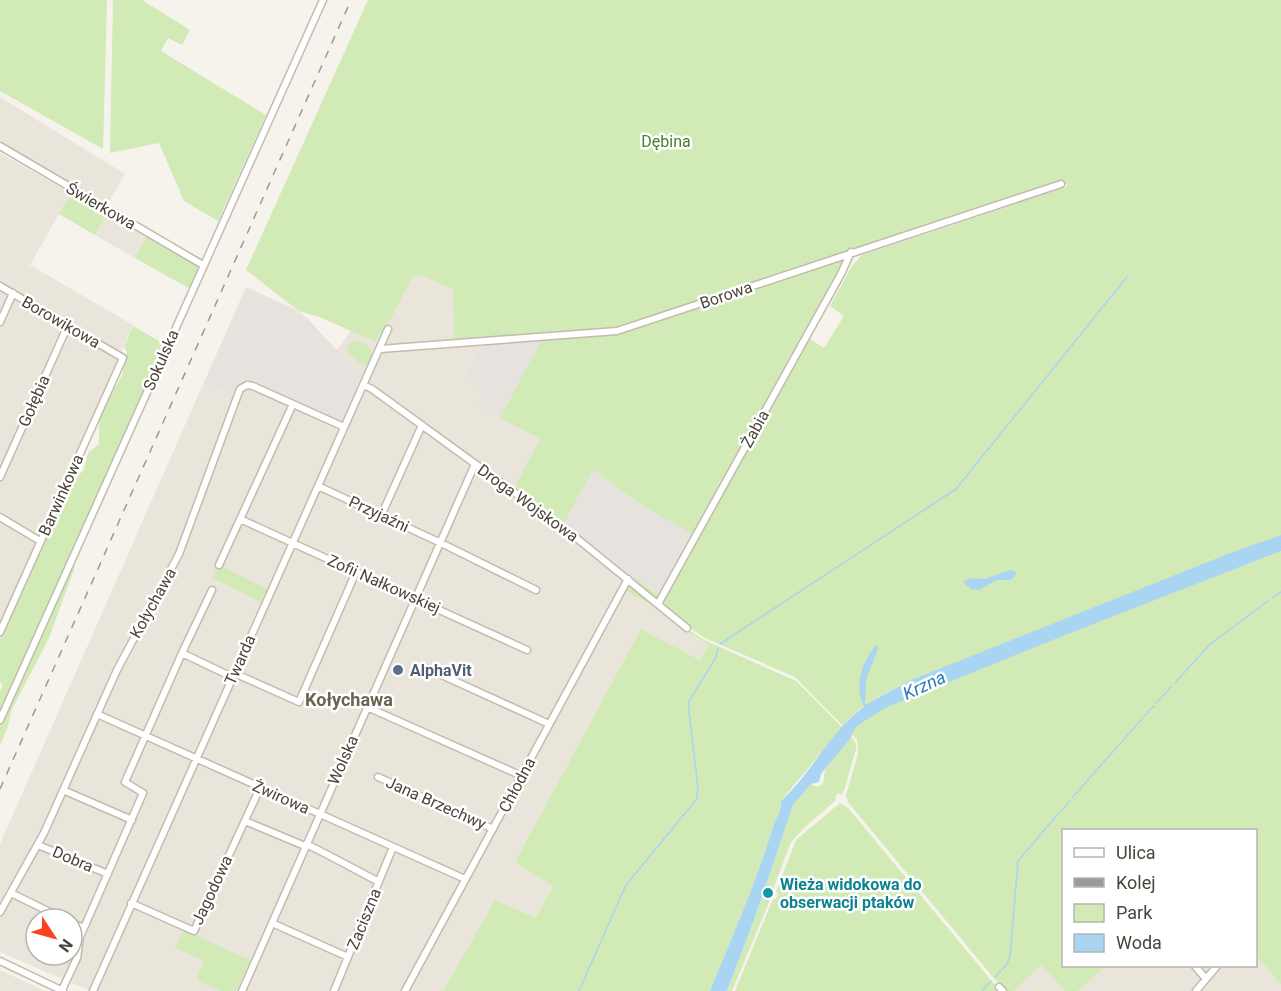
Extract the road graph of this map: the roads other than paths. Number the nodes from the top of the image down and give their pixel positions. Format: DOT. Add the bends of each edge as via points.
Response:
graph roads {
  1 [pos="323,0"];
  2 [pos="0,146"];
  3 [pos="1061,184"];
  4 [pos="851,252"];
  5 [pos="203,265"];
  6 [pos="0,286"];
  7 [pos="13,293"];
  8 [pos="0,322"];
  9 [pos="68,325"];
  10 [pos="388,329"];
  11 [pos="380,349"];
  12 [pos="123,358"];
  13 [pos="363,385"];
  14 [pos="293,404"];
  15 [pos="422,425"];
  16 [pos="344,427"];
  17 [pos="476,464"];
  18 [pos="0,477"];
  19 [pos="318,486"];
  20 [pos="381,516"];
  21 [pos="0,517"];
  22 [pos="240,519"];
  23 [pos="40,541"];
  24 [pos="292,542"];
  25 [pos="441,543"];
  26 [pos="219,565"];
  27 [pos="356,572"];
  28 [pos="628,579"];
  29 [pos="213,590"];
  30 [pos="536,590"];
  31 [pos="416,598"];
  32 [pos="658,604"];
  33 [pos="687,628"];
  34 [pos="0,632"];
  35 [pos="527,650"];
  36 [pos="183,653"];
  37 [pos="424,667"];
  38 [pos="233,675"];
  39 [pos="367,706"];
  40 [pos="97,714"];
  41 [pos="0,720"];
  42 [pos="549,724"];
  43 [pos="146,735"];
  44 [pos="196,758"];
  45 [pos="522,776"];
  46 [pos="378,777"];
  47 [pos="260,788"];
  48 [pos="63,790"];
  49 [pos="319,814"];
  50 [pos="132,820"];
  51 [pos="245,821"];
  52 [pos="493,829"];
  53 [pos="38,845"];
  54 [pos="306,845"];
  55 [pos="393,847"];
  56 [pos="108,874"];
  57 [pos="465,879"];
  58 [pos="379,882"];
  59 [pos="11,893"];
  60 [pos="131,903"];
  61 [pos="40,907"];
  62 [pos="0,912"];
  63 [pos="272,923"];
  64 [pos="84,928"];
  65 [pos="348,957"];
  66 [pos="0,961"];
  67 [pos="73,967"];
  68 [pos="1196,967"];
  69 [pos="1216,967"];
  70 [pos="1206,979"];
  71 [pos="62,991"];
  72 [pos="93,991"];
  73 [pos="242,991"];
  74 [pos="334,991"];
  75 [pos="405,991"];
  76 [pos="1196,991"];
  1 -- 5 [label="street, Sokulska"];
  2 -- 5 [label="street, Świerkowa"];
  3 -- 4 [label="street, Borowa"];
  4 -- 11 [label="street, Borowa" via="617,331"];
  4 -- 32 [label="street, Żabia"];
  5 -- 41 [label="street, Sokulska"];
  6 -- 7 [label="street, Borowikowa"];
  7 -- 8 [label="street"];
  7 -- 9 [label="street, Borowikowa"];
  9 -- 12 [label="street, Borowikowa"];
  9 -- 18 [label="street, Gołębia"];
  10 -- 11 [label="street, Twarda"];
  11 -- 13 [label="street, Twarda"];
  12 -- 23 [label="street, Barwinkowa"];
  13 -- 15 [label="street, Droga Wojskowa"];
  13 -- 16 [label="street, Twarda"];
  14 -- 16 [label="street, Kołychawa"];
  14 -- 22 [label="street"];
  14 -- 40 [label="street, Kołychawa" via="251,385 240,390 183,546"];
  15 -- 17 [label="street, Droga Wojskowa"];
  15 -- 20 [label="street"];
  16 -- 19 [label="street, Twarda"];
  17 -- 25 [label="street, Wolska"];
  17 -- 28 [label="street, Droga Wojskowa"];
  19 -- 20 [label="street, Przyjaźni"];
  19 -- 24 [label="street, Twarda"];
  20 -- 25 [label="street, Przyjaźni"];
  21 -- 23 [label="street"];
  22 -- 24 [label="street, Zofii Nałkowskiej"];
  22 -- 26 [label="street"];
  23 -- 34 [label="street, Barwinkowa"];
  24 -- 27 [label="street, Zofii Nałkowskiej"];
  24 -- 38 [label="street, Twarda"];
  25 -- 30 [label="street, Przyjaźni"];
  25 -- 31 [label="street, Wolska"];
  27 -- 31 [label="street, Zofii Nałkowskiej"];
  27 -- 38 [label="street" via="299,702"];
  28 -- 32 [label="street, Droga Wojskowa"];
  28 -- 42 [label="street, Chłodna"];
  29 -- 36 [label="street"];
  31 -- 35 [label="street, Zofii Nałkowskiej"];
  31 -- 39 [label="street, Wolska"];
  32 -- 33 [label="street, Droga Wojskowa"];
  36 -- 38 [label="street"];
  36 -- 43 [label="street"];
  37 -- 42 [label="street"];
  38 -- 44 [label="street, Twarda"];
  39 -- 45 [label="street"];
  39 -- 49 [label="street, Wolska"];
  40 -- 43 [label="street, Żwirowa"];
  40 -- 48 [label="street, Kołychawa"];
  42 -- 45 [label="street, Chłodna"];
  43 -- 44 [label="street, Żwirowa"];
  43 -- 50 [label="street" via="125,782 143,794"];
  44 -- 47 [label="street, Żwirowa"];
  44 -- 60 [label="street, Twarda"];
  45 -- 52 [label="street, Chłodna"];
  46 -- 52 [label="street, Jana Brzechwy"];
  47 -- 49 [label="street, Żwirowa"];
  47 -- 51 [label="street, Jagodowa"];
  48 -- 50 [label="street"];
  48 -- 53 [label="street, Kołychawa"];
  49 -- 54 [label="street, Wolska"];
  49 -- 55 [label="street, Żwirowa"];
  50 -- 56 [label="street"];
  51 -- 54 [label="street"];
  51 -- 60 [label="street, Jagodowa" via="194,931"];
  52 -- 57 [label="street, Chłodna"];
  53 -- 56 [label="street, Dobra"];
  53 -- 59 [label="street, Kołychawa"];
  54 -- 58 [label="street"];
  54 -- 63 [label="street, Wolska"];
  55 -- 57 [label="street, Żwirowa"];
  55 -- 58 [label="street, Zaciszna"];
  56 -- 64 [label="street"];
  57 -- 75 [label="street, Chłodna"];
  58 -- 65 [label="street, Zaciszna"];
  59 -- 61 [label="street"];
  59 -- 62 [label="street, Kołychawa"];
  60 -- 72 [label="street, Twarda"];
  63 -- 65 [label="street"];
  63 -- 73 [label="street, Wolska"];
  65 -- 74 [label="street, Zaciszna"];
  66 -- 71 [label="street"];
  67 -- 71 [label="street"];
  68 -- 70 [label="street"];
  69 -- 70 [label="street"];
  70 -- 76 [label="street"];
}
